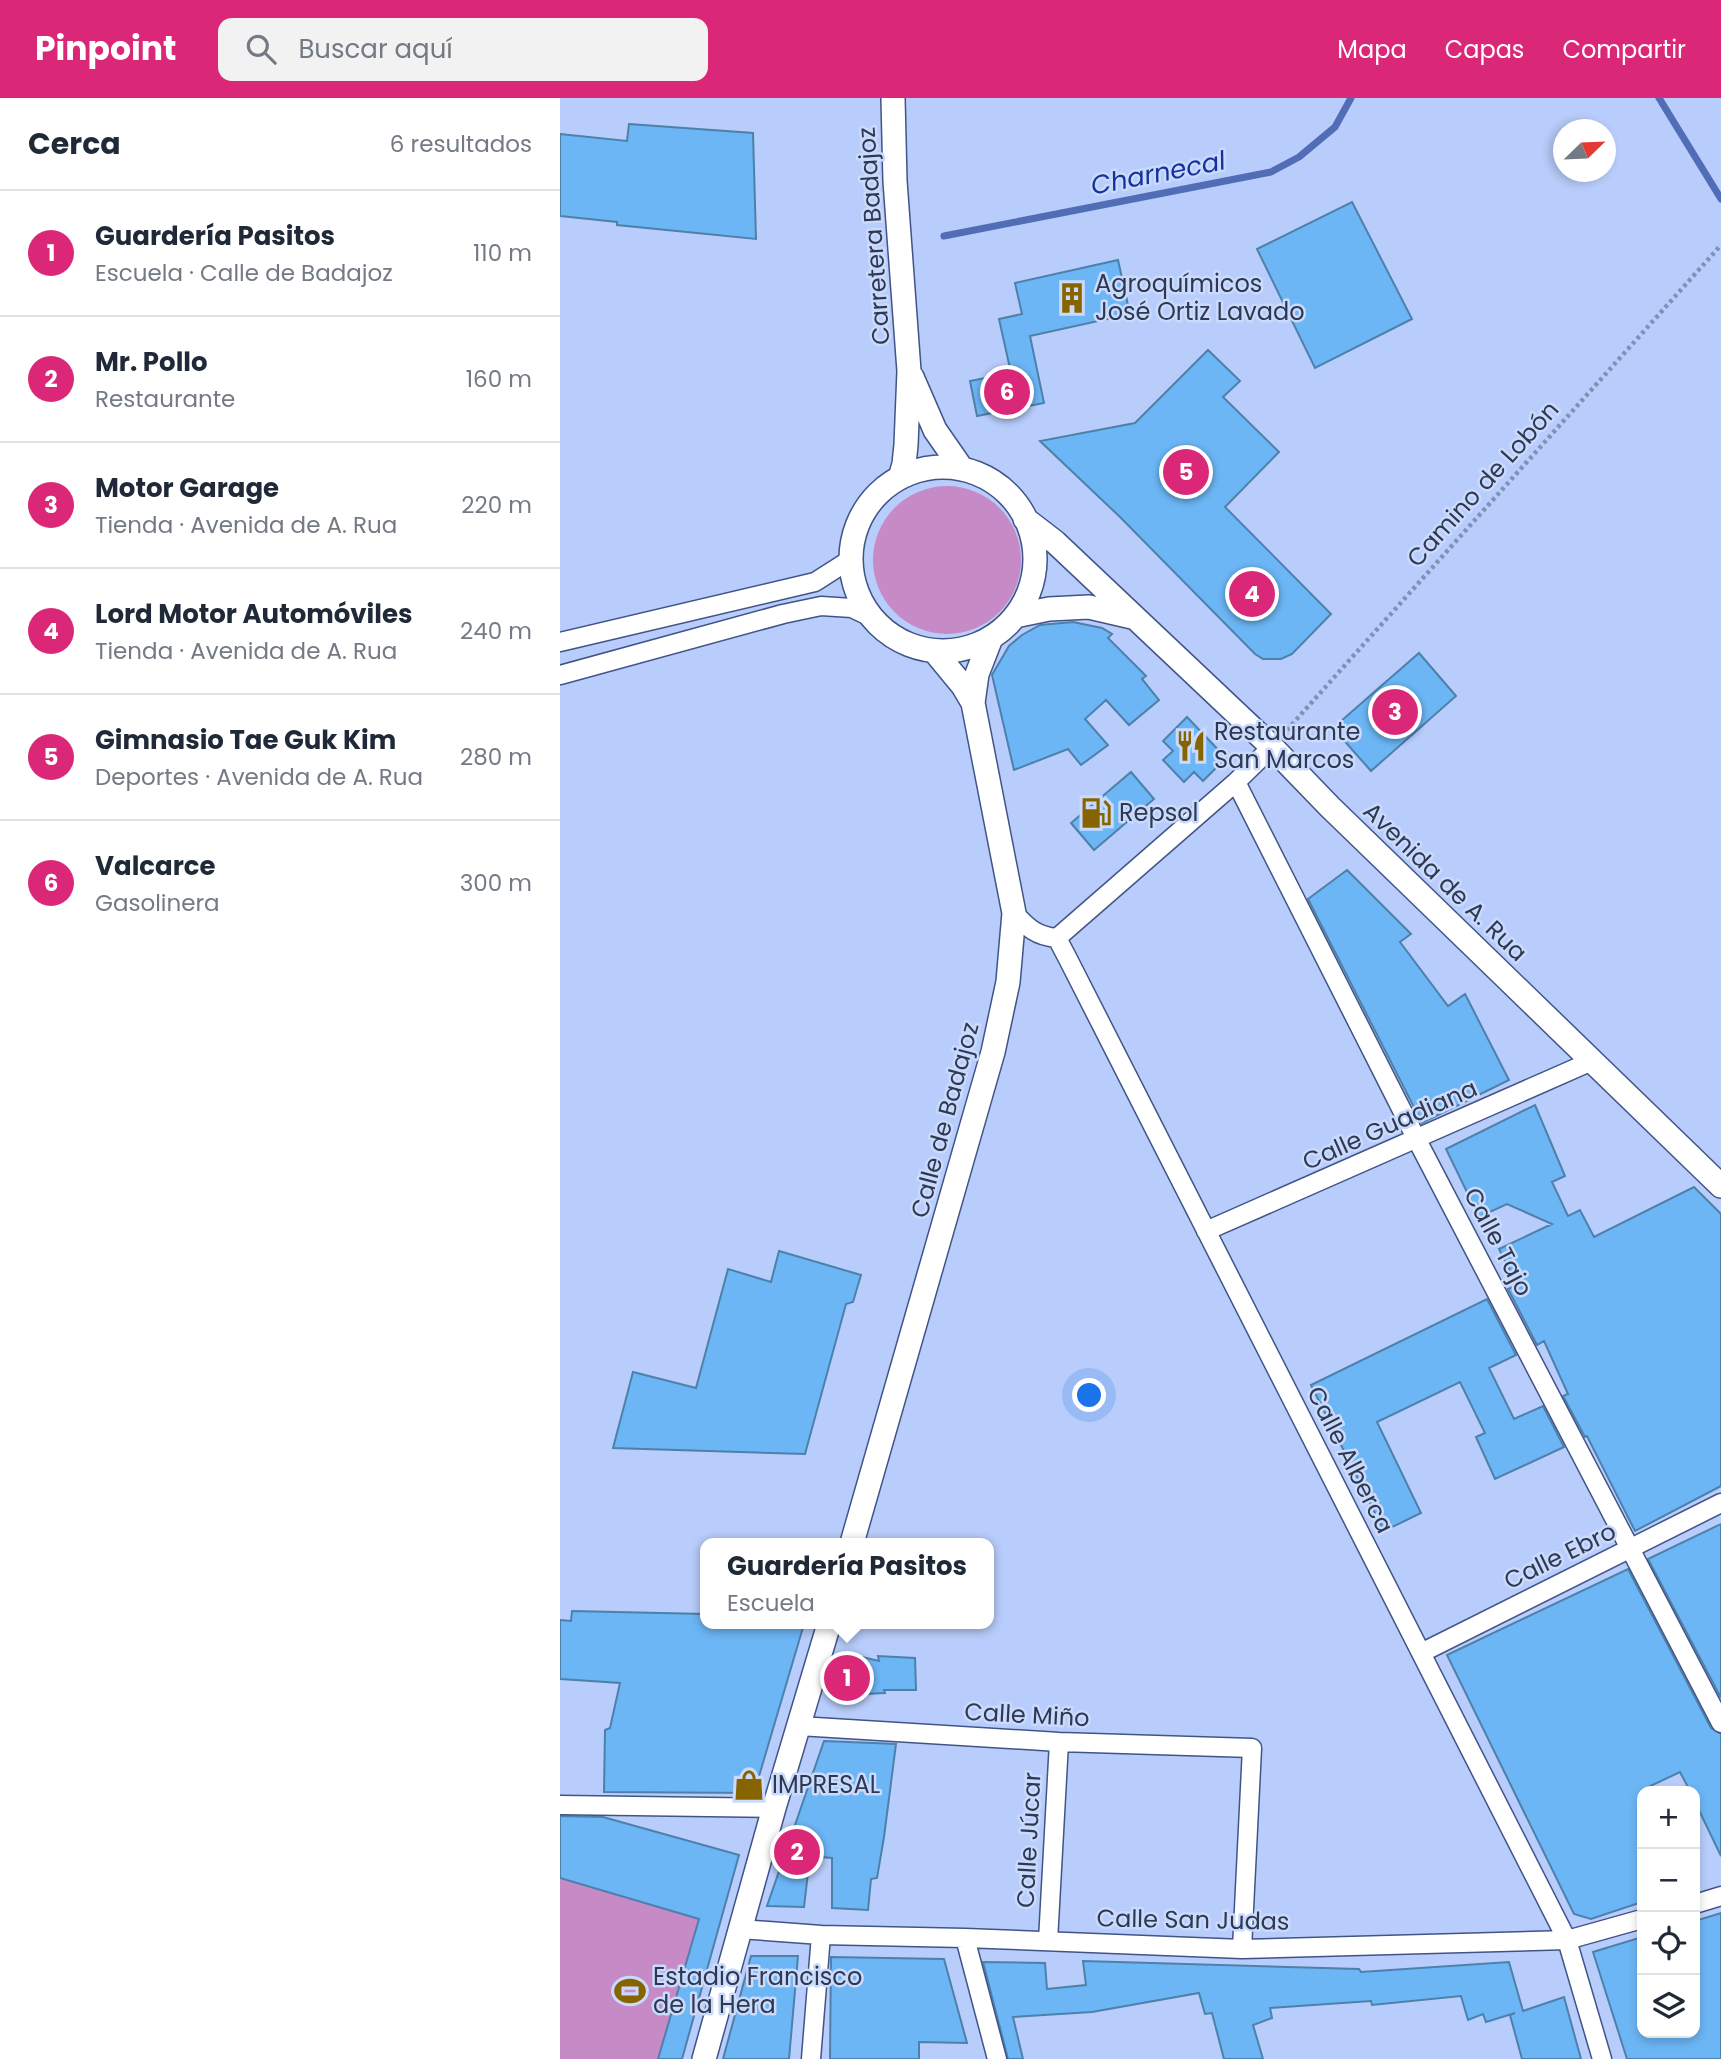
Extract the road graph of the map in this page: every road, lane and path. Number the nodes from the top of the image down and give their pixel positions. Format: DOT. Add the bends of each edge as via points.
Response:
graph roads {
  1 [pos="893,98"];
  2 [pos="1721,245"];
  3 [pos="909,370"];
  4 [pos="960,467"];
  5 [pos="900,478"];
  6 [pos="1025,519"];
  7 [pos="851,559"];
  8 [pos="1015,616"];
  9 [pos="1132,617"];
  10 [pos="873,618"];
  11 [pos="991,638"];
  12 [pos="560,642"];
  13 [pos="935,652"];
  14 [pos="560,675"];
  15 [pos="973,703"];
  16 [pos="1272,747"];
  17 [pos="1236,782"];
  18 [pos="1014,913"];
  19 [pos="1058,939"];
  20 [pos="1592,1061"];
  21 [pos="1417,1140"];
  22 [pos="1721,1186"];
  23 [pos="1206,1231"];
  24 [pos="1721,1503"];
  25 [pos="853,1538"];
  26 [pos="1631,1548"];
  27 [pos="827,1629"];
  28 [pos="1421,1653"];
  29 [pos="1721,1723"];
  30 [pos="799,1726"];
  31 [pos="1059,1742"];
  32 [pos="560,1805"];
  33 [pos="774,1808"];
  34 [pos="1721,1896"];
  35 [pos="1700,1902"];
  36 [pos="1637,1920"];
  37 [pos="740,1929"];
  38 [pos="821,1935"];
  39 [pos="965,1938"];
  40 [pos="1567,1940"];
  41 [pos="1048,1941"];
  42 [pos="1242,1949"];
  43 [pos="704,2059"];
  44 [pos="811,2059"];
  45 [pos="997,2059"];
  46 [pos="1602,2059"];
  1 -- 3 [label="street, Carretera Badajoz"];
  2 -- 16 [label="path, Camino de Lobón"];
  3 -- 4 [label="street, Carretera Badajoz" via="935,430"];
  3 -- 5 [label="street, Carretera Badajoz"];
  4 -- 5 [label="street" via="927,468"];
  4 -- 6 [label="street" via="1010,496"];
  5 -- 7 [label="street" via="876,495 860,519"];
  6 -- 8 [label="street" via="1035,554 1032,585"];
  6 -- 9 [label="street, Avenida de A. Rua"];
  7 -- 10 [label="street" via="851,584"];
  7 -- 12 [label="street" via="815,582"];
  8 -- 9 [label="street, Avenida de A. Rua" via="1049,608 1089,607"];
  8 -- 11 [label="street"];
  9 -- 16 [label="street, Avenida de A. Rua"];
  10 -- 13 [label="street" via="904,644"];
  10 -- 14 [label="street" via="852,608 821,606"];
  11 -- 13 [label="street" via="967,649"];
  11 -- 15 [label="street, Calle de Badajoz" via="977,674"];
  13 -- 15 [label="street, Calle de Badajoz"];
  15 -- 18 [label="street, Calle de Badajoz"];
  16 -- 17 [label="street"];
  16 -- 20 [label="street, Avenida de A. Rua"];
  17 -- 19 [label="street"];
  17 -- 21 [label="street, Calle Tajo"];
  18 -- 19 [label="street" via="1030,930"];
  18 -- 25 [label="street, Calle de Badajoz" via="1008,982 993,1052"];
  19 -- 23 [label="street, Calle Alberca"];
  20 -- 21 [label="street, Calle Guadiana"];
  20 -- 22 [label="street, Avenida de A. Rua"];
  21 -- 23 [label="street, Calle Guadiana"];
  21 -- 26 [label="street, Calle Tajo"];
  23 -- 28 [label="street, Calle Alberca"];
  24 -- 26 [label="street, Calle Ebro"];
  26 -- 28 [label="street, Calle Ebro"];
  26 -- 29 [label="street, Calle Tajo"];
  27 -- 30 [label="street"];
  28 -- 40 [label="street, Calle Alberca"];
  30 -- 31 [label="street, Calle Miño"];
  30 -- 33 [label="street"];
  31 -- 41 [label="street, Calle Júcar"];
  31 -- 42 [label="street, Calle Miño" via="1252,1748"];
  32 -- 33 [label="street"];
  33 -- 37 [label="street"];
  34 -- 35 [label="street"];
  36 -- 40 [label="street, Calle San Judas"];
  37 -- 38 [label="street, Calle San Judas"];
  37 -- 43 [label="street"];
  38 -- 39 [label="street, Calle San Judas"];
  38 -- 44 [label="street"];
  39 -- 41 [label="street, Calle San Judas"];
  39 -- 45 [label="street"];
  40 -- 42 [label="street, Calle San Judas"];
  40 -- 46 [label="street, Calle Alberca"];
  41 -- 42 [label="street, Calle San Judas"];
}
